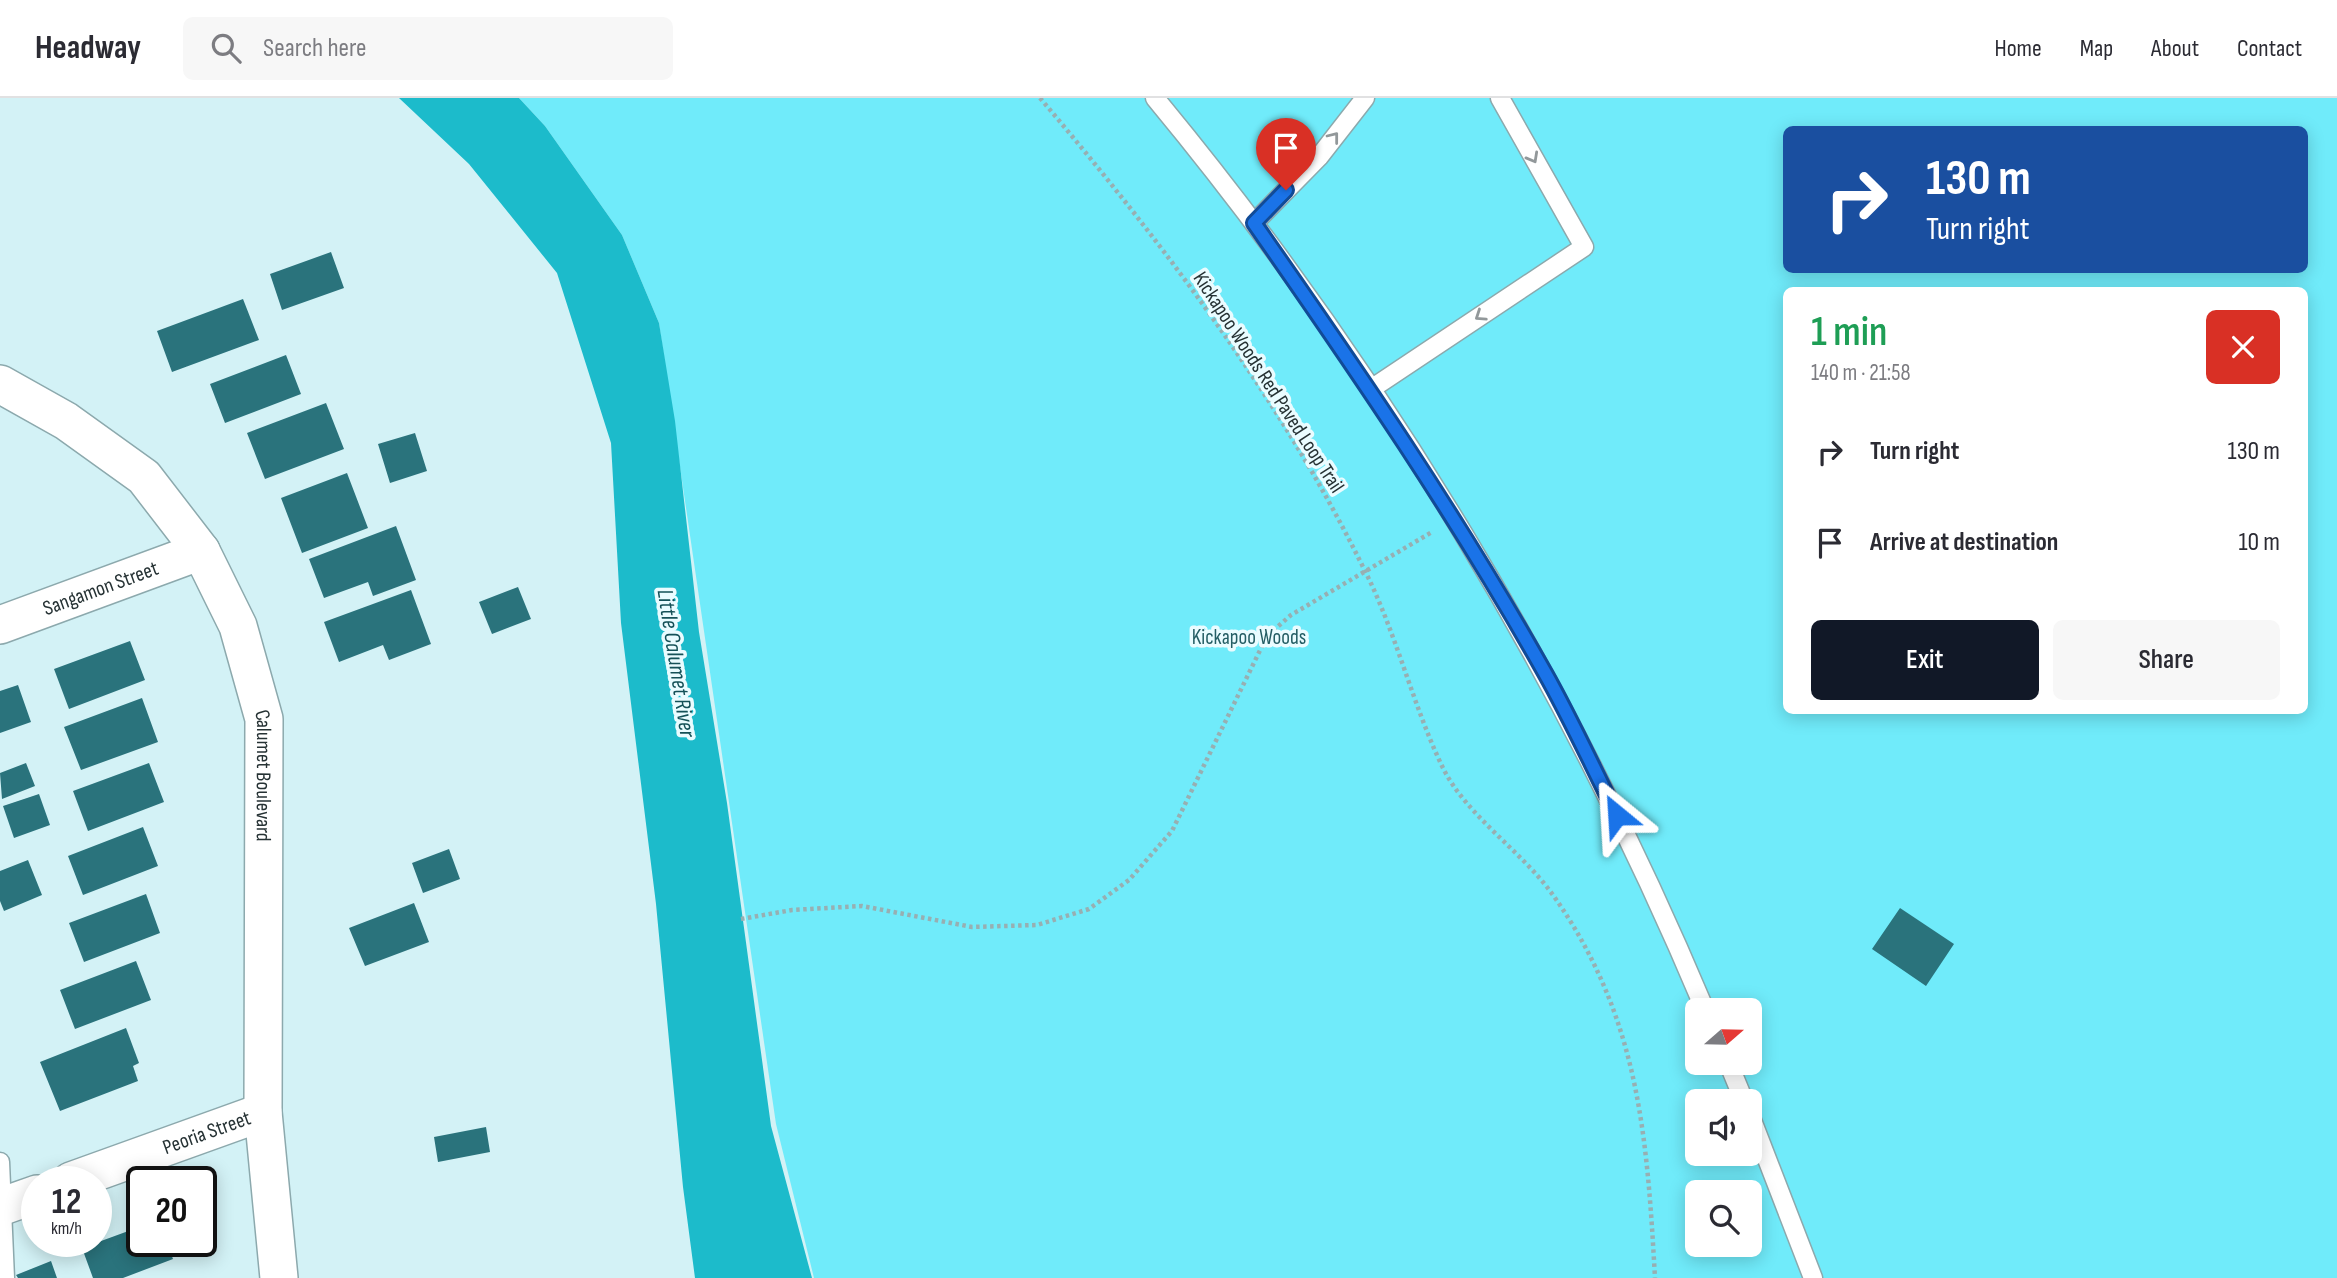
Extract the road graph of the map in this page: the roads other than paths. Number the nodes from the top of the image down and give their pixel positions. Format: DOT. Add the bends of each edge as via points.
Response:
graph roads {
  1 [pos="1155,98"];
  2 [pos="1364,98"];
  3 [pos="1500,98"];
  4 [pos="1254,223"];
  5 [pos="0,384"];
  6 [pos="1371,389"];
  7 [pos="201,551"];
  8 [pos="0,625"];
  9 [pos="1700,998"];
  10 [pos="263,1112"];
  11 [pos="1762,1146"];
  12 [pos="0,1162"];
  13 [pos="112,1166"];
  14 [pos="21,1200"];
  15 [pos="1,1207"];
  16 [pos="5,1278"];
  17 [pos="279,1278"];
  18 [pos="1813,1278"];
  1 -- 4 [label="lane"];
  4 -- 2 [label="lane, one-way" via="1319,157"];
  3 -- 6 [label="lane, one-way" via="1584,247"];
  4 -- 6 [label="lane"];
  5 -- 7 [label="street, Calumet Boulevard" via="66,421 144,477"];
  6 -- 9 [label="lane" via="1546,674 1617,815"];
  7 -- 8 [label="street, Sangamon Street"];
  7 -- 10 [label="street, Calumet Boulevard" via="238,626 264,719"];
  10 -- 13 [label="street, Peoria Street"];
  10 -- 17 [label="street, Calumet Boulevard"];
  11 -- 18 [label="lane"];
  12 -- 15 [label="lane"];
  14 -- 15 [label="street"];
  15 -- 16 [label="lane"];
}
